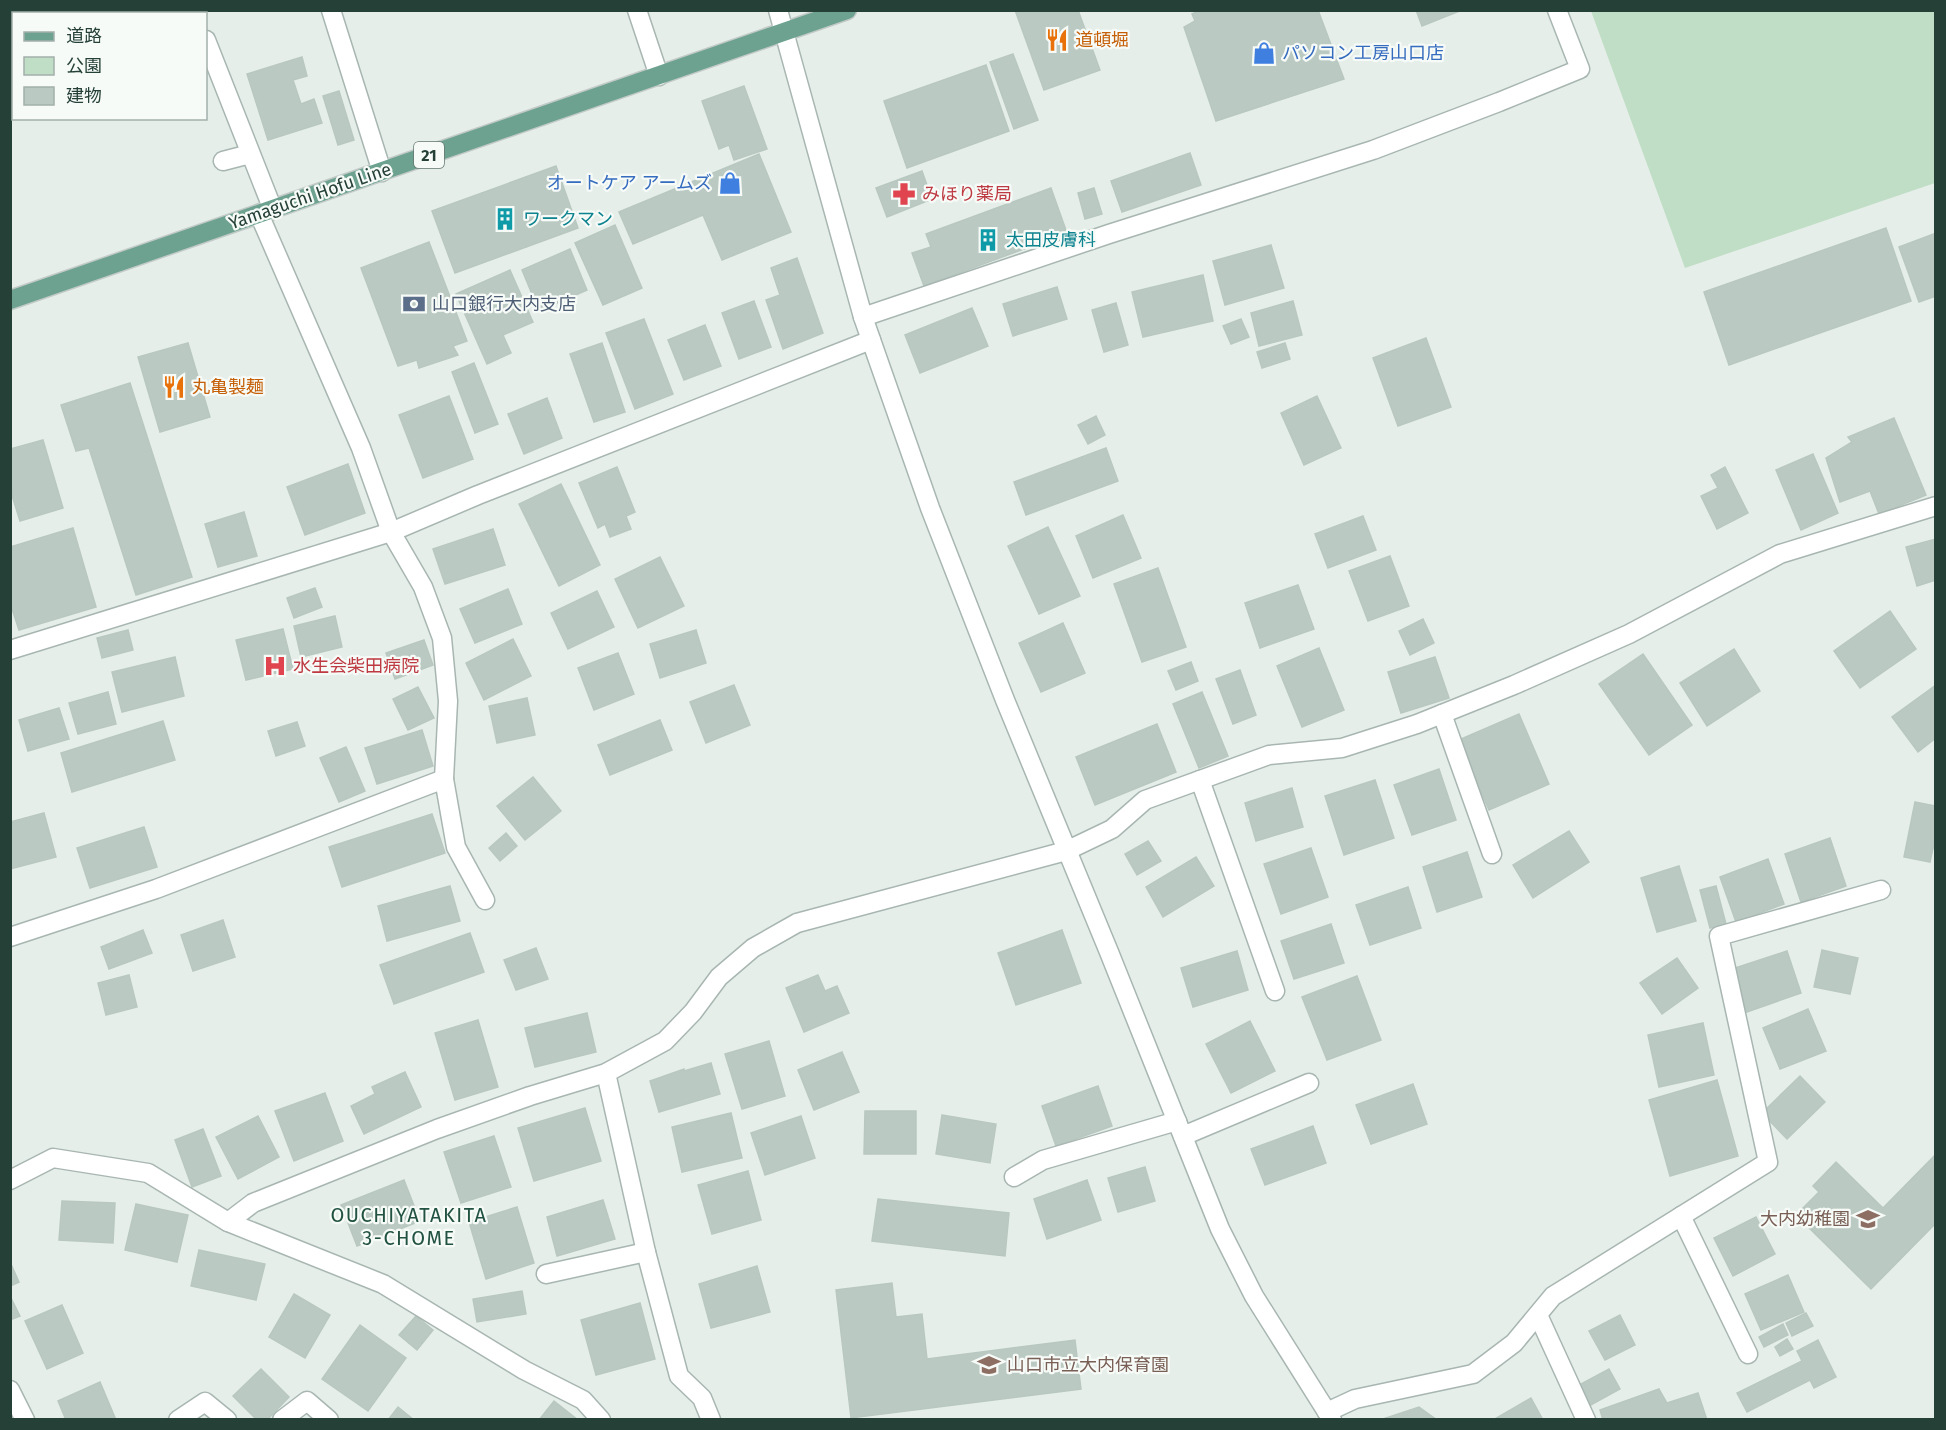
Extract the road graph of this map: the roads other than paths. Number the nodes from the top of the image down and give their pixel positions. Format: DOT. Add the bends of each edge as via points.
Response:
graph roads {
  1 [pos="332,10"];
  2 [pos="637,10"];
  3 [pos="778,10"];
  4 [pos="848,10"];
  5 [pos="1557,10"];
  6 [pos="785,32"];
  7 [pos="207,43"];
  8 [pos="658,76"];
  9 [pos="250,154"];
  10 [pos="223,161"];
  11 [pos="382,172"];
  12 [pos="266,212"];
  13 [pos="10,300"];
  14 [pos="863,317"];
  15 [pos="871,340"];
  16 [pos="1935,507"];
  17 [pos="391,532"];
  18 [pos="10,650"];
  19 [pos="1442,714"];
  20 [pos="444,779"];
  21 [pos="1200,780"];
  22 [pos="1066,851"];
  23 [pos="1492,854"];
  24 [pos="1881,890"];
  25 [pos="485,900"];
  26 [pos="10,937"];
  27 [pos="1275,991"];
  28 [pos="606,1073"];
  29 [pos="1310,1083"];
  30 [pos="1180,1128"];
  31 [pos="1014,1177"];
  32 [pos="10,1180"];
  33 [pos="1681,1216"];
  34 [pos="228,1222"];
  35 [pos="646,1252"];
  36 [pos="546,1274"];
  37 [pos="1538,1315"];
  38 [pos="1748,1354"];
  39 [pos="10,1390"];
  40 [pos="1329,1416"];
  41 [pos="25,1419"];
  42 [pos="178,1419"];
  43 [pos="227,1419"];
  44 [pos="282,1419"];
  45 [pos="329,1419"];
  46 [pos="601,1419"];
  47 [pos="711,1419"];
  48 [pos="1586,1419"];
  1 -- 11 [label="street"];
  2 -- 8 [label="street"];
  3 -- 6 [label="street"];
  4 -- 6 [label="main road, Yamaguchi Hofu Line / 21"];
  5 -- 14 [label="street" via="1580,69 1373,150"];
  6 -- 8 [label="main road, Yamaguchi Hofu Line / 21"];
  6 -- 14 [label="street"];
  7 -- 9 [label="street"];
  8 -- 11 [label="main road, Yamaguchi Hofu Line / 21"];
  9 -- 10 [label="street"];
  9 -- 12 [label="street"];
  11 -- 12 [label="main road, Yamaguchi Hofu Line / 21"];
  12 -- 13 [label="main road, Yamaguchi Hofu Line / 21"];
  12 -- 17 [label="street"];
  14 -- 15 [label="street"];
  15 -- 17 [label="street"];
  15 -- 22 [label="street" via="934,519"];
  16 -- 19 [label="street" via="1780,554 1629,633"];
  17 -- 18 [label="street"];
  17 -- 20 [label="street" via="423,587 442,638 448,701"];
  19 -- 21 [label="street" via="1342,748 1269,755"];
  19 -- 23 [label="street"];
  20 -- 25 [label="street" via="456,847"];
  20 -- 26 [label="street" via="156,889"];
  21 -- 22 [label="street" via="1145,800 1112,829"];
  21 -- 27 [label="street"];
  22 -- 28 [label="street" via="796,923 753,948 719,977 665,1041"];
  22 -- 30 [label="street"];
  24 -- 33 [label="street" via="1719,936 1768,1162"];
  28 -- 34 [label="street" via="436,1129 253,1203"];
  28 -- 35 [label="street"];
  29 -- 30 [label="street"];
  30 -- 31 [label="street" via="1043,1160"];
  30 -- 40 [label="street" via="1220,1229 1254,1296"];
  32 -- 34 [label="street" via="53,1158 148,1173"];
  33 -- 37 [label="street" via="1553,1296"];
  33 -- 38 [label="street"];
  34 -- 46 [label="street" via="383,1284 524,1370 583,1400"];
  35 -- 36 [label="street"];
  35 -- 47 [label="street" via="679,1376 702,1398"];
  37 -- 40 [label="street" via="1514,1343 1473,1374 1355,1399"];
  37 -- 48 [label="street"];
  39 -- 41 [label="street"];
  42 -- 43 [label="street" via="205,1402"];
  44 -- 45 [label="street" via="307,1401"];
}
